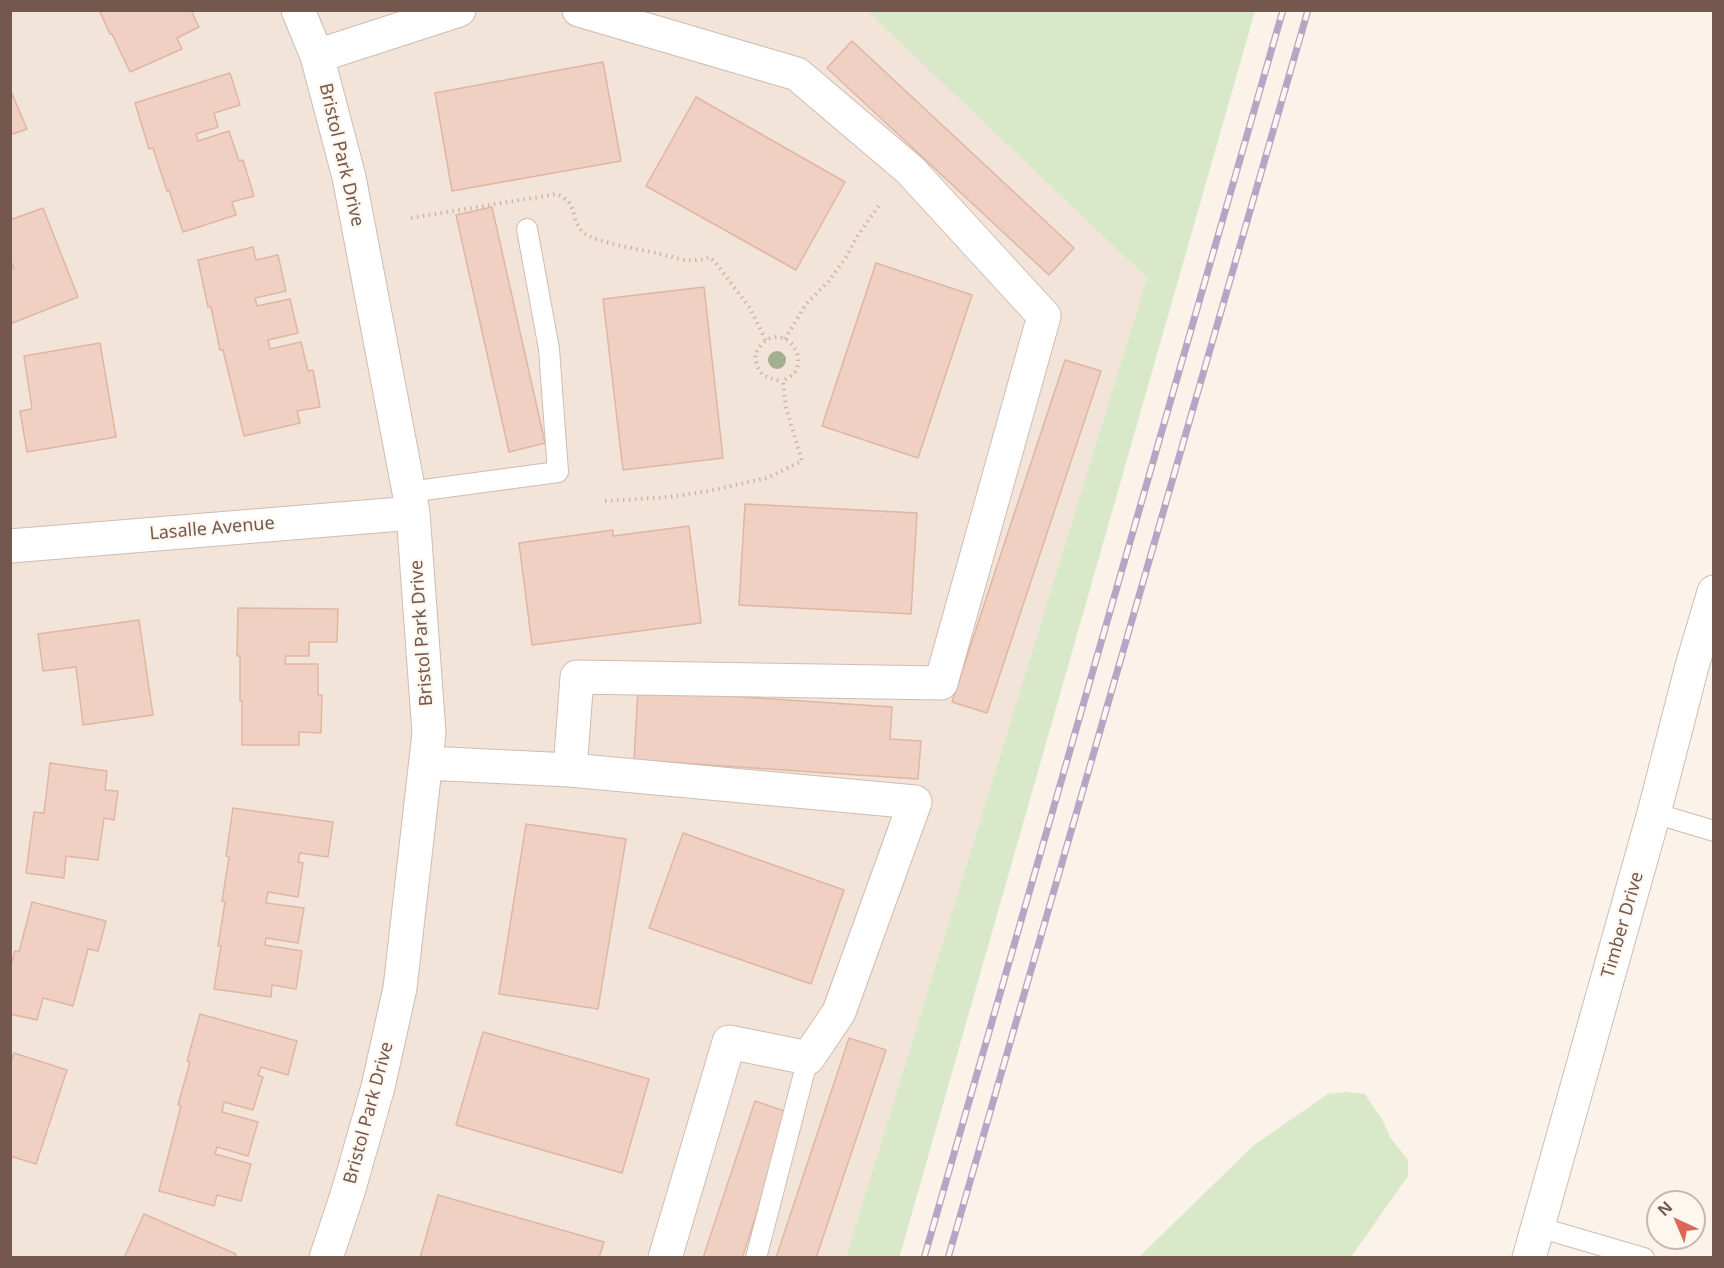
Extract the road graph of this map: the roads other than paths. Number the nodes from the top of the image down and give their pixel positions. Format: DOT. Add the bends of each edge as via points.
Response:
graph roads {
  1 [pos="298,10"];
  2 [pos="459,10"];
  3 [pos="579,10"];
  4 [pos="317,56"];
  5 [pos="526,229"];
  6 [pos="411,502"];
  7 [pos="10,546"];
  8 [pos="1713,592"];
  9 [pos="1703,669"];
  10 [pos="426,763"];
  11 [pos="570,770"];
  12 [pos="1654,813"];
  13 [pos="1713,831"];
  14 [pos="808,1058"];
  15 [pos="1538,1227"];
  16 [pos="326,1257"];
  17 [pos="665,1257"];
  18 [pos="756,1257"];
  19 [pos="1529,1257"];
  20 [pos="1644,1257"];
  1 -- 4 [label="street, Bristol Park Drive"];
  2 -- 4 [label="street"];
  3 -- 11 [label="street" via="797,74 910,170 1044,316 941,683 577,678"];
  4 -- 6 [label="street, Bristol Park Drive" via="349,177"];
  5 -- 6 [label="lane" via="549,349 558,472"];
  6 -- 7 [label="street, Lasalle Avenue"];
  6 -- 10 [label="street, Bristol Park Drive" via="429,733"];
  8 -- 9 [label="street, Timber Drive"];
  9 -- 12 [label="street, Timber Drive"];
  10 -- 11 [label="street"];
  10 -- 16 [label="street, Bristol Park Drive" via="400,988 378,1087"];
  11 -- 14 [label="street" via="915,802 839,1012"];
  12 -- 13 [label="lane"];
  12 -- 15 [label="street, Timber Drive"];
  14 -- 17 [label="street" via="729,1042"];
  14 -- 18 [label="lane"];
  15 -- 19 [label="street, Timber Drive"];
  15 -- 20 [label="lane"];
}
